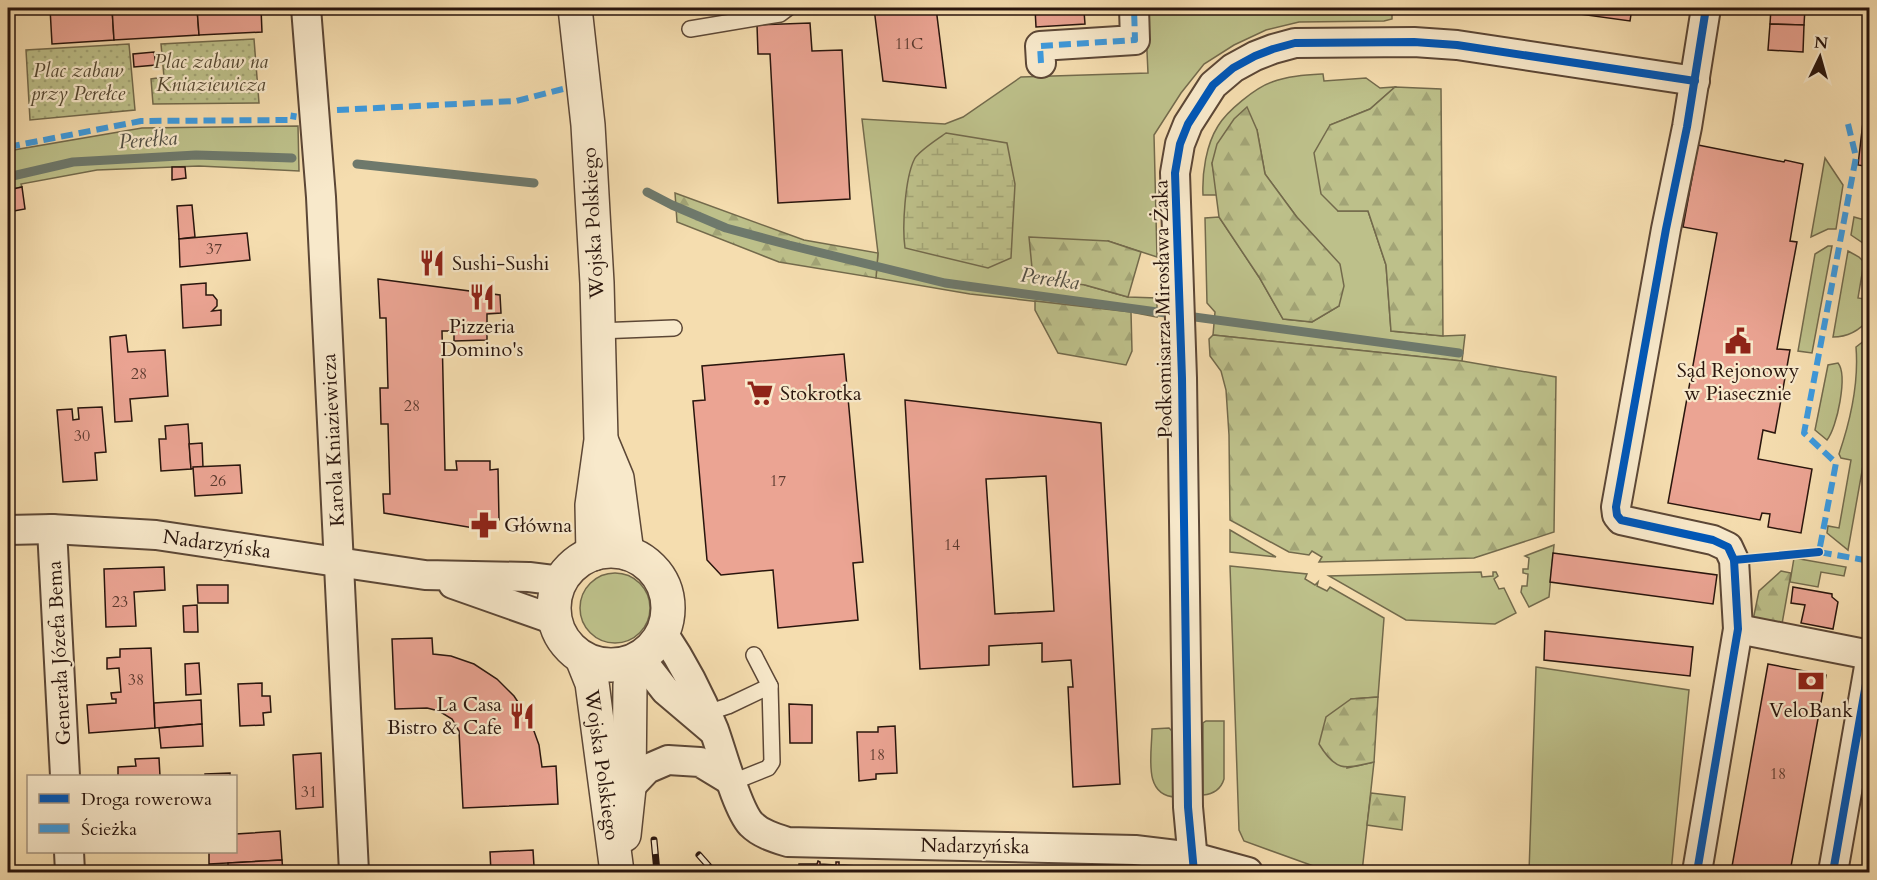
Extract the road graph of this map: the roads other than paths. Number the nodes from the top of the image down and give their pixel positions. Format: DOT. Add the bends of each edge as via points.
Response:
graph roads {
  1 [pos="306,8"];
  2 [pos="575,8"];
  3 [pos="788,8"];
  4 [pos="1134,8"];
  5 [pos="1706,8"];
  6 [pos="690,29"];
  7 [pos="1041,63"];
  8 [pos="1695,81"];
  9 [pos="674,328"];
  10 [pos="598,331"];
  11 [pos="602,440"];
  12 [pos="52,529"];
  13 [pos="8,530"];
  14 [pos="627,553"];
  15 [pos="593,554"];
  16 [pos="339,561"];
  17 [pos="425,575"];
  18 [pos="561,581"];
  19 [pos="555,620"];
  20 [pos="1738,628"];
  21 [pos="663,633"];
  22 [pos="754,655"];
  23 [pos="1869,655"];
  24 [pos="582,658"];
  25 [pos="640,658"];
  26 [pos="1869,661"];
  27 [pos="770,686"];
  28 [pos="711,722"];
  29 [pos="65,775"];
  30 [pos="733,782"];
  31 [pos="629,788"];
  32 [pos="69,853"];
  33 [pos="1193,865"];
  34 [pos="70,873"];
  35 [pos="354,873"];
  36 [pos="618,873"];
  37 [pos="1248,873"];
  38 [pos="1697,873"];
  39 [pos="1833,873"];
  1 -- 16 [label="street, Karola Kniaziewicza" via="317,137"];
  2 -- 10 [label="street, Wojska Polskiego" via="588,125"];
  3 -- 6 [label="lane" via="780,14"];
  4 -- 7 [label="street" via="1135,40 1040,46"];
  5 -- 8 [label="street"];
  8 -- 20 [label="street" via="1616,507 1621,520 1713,540 1728,547 1734,560"];
  8 -- 33 [label="street, Podkomisarza Mirosława Żaka" via="1457,45 1295,43 1233,68 1213,85 1188,124 1175,173 1188,807"];
  9 -- 10 [label="lane"];
  10 -- 11 [label="street, Wojska Polskiego"];
  11 -- 14 [label="street, Wojska Polskiego" via="617,478"];
  11 -- 15 [label="street, Wojska Polskiego" via="592,505"];
  12 -- 13 [label="street, Nadarzyńska"];
  12 -- 16 [label="street, Nadarzyńska" via="156,535"];
  12 -- 29 [label="street, Generała Józefa Bema"];
  14 -- 15 [label="street"];
  14 -- 21 [label="street" via="645,562 659,576 667,594 669,614"];
  15 -- 18 [label="street" via="572,566"];
  16 -- 17 [label="street, Nadarzyńska"];
  16 -- 35 [label="street, Karola Kniaziewicza"];
  17 -- 18 [label="street, Nadarzyńska"];
  17 -- 19 [label="street, Nadarzyńska"];
  18 -- 19 [label="street" via="555,600"];
  19 -- 24 [label="street" via="560,635"];
  20 -- 23 [label="street"];
  20 -- 38 [label="street"];
  21 -- 25 [label="street"];
  21 -- 28 [label="street, Nadarzyńska" via="687,669"];
  22 -- 27 [label="lane"];
  24 -- 25 [label="street" via="611,666"];
  24 -- 36 [label="street, Wojska Polskiego" via="592,683"];
  25 -- 28 [label="street, Nadarzyńska" via="665,690"];
  25 -- 31 [label="street, Wojska Polskiego" via="630,685"];
  26 -- 39 [label="street"];
  27 -- 28 [label="lane" via="728,706"];
  27 -- 30 [label="lane" via="772,762 768,768"];
  28 -- 30 [label="street, Nadarzyńska"];
  30 -- 31 [label="street" via="700,762 668,760 647,769"];
  30 -- 33 [label="street, Nadarzyńska" via="751,823 767,835 788,842 1091,847 1159,852"];
  31 -- 36 [label="street, Wojska Polskiego"];
  32 -- 34 [label="street"];
  33 -- 37 [label="street, Nadarzyńska"];
}
